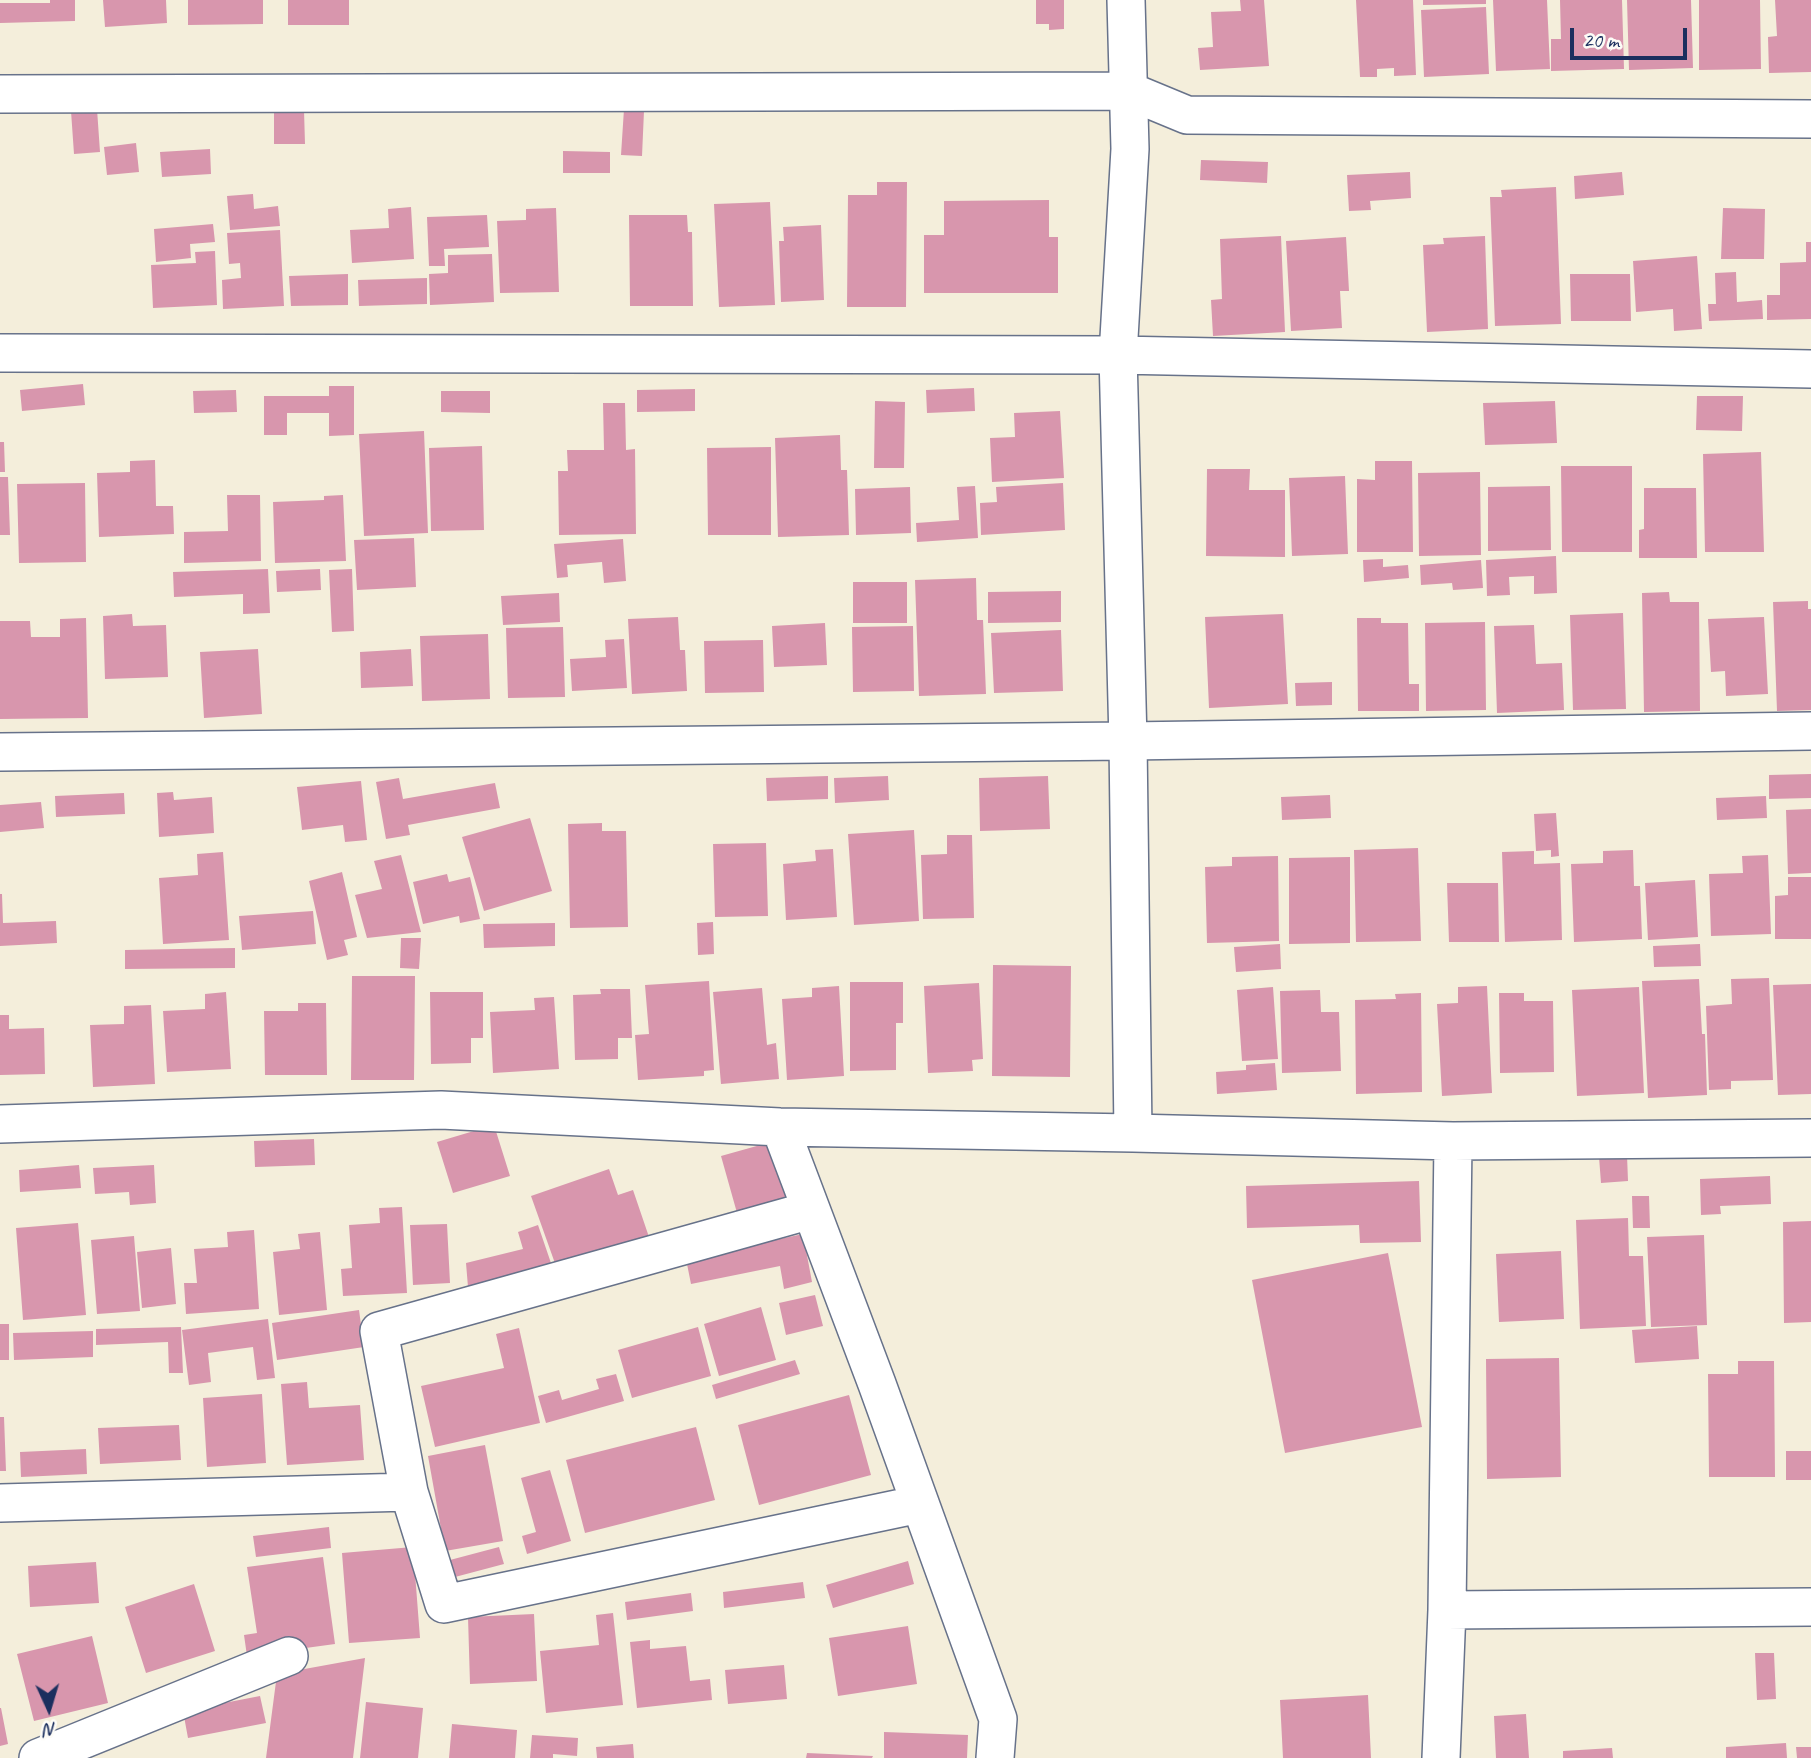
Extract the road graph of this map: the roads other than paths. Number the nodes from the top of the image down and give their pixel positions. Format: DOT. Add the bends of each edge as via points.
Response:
graph roads {
  1 [pos="1126,0"];
  2 [pos="1129,91"];
  3 [pos="0,94"];
  4 [pos="1811,120"];
  5 [pos="0,353"];
  6 [pos="1118,355"];
  7 [pos="1811,369"];
  8 [pos="1811,731"];
  9 [pos="1128,741"];
  10 [pos="0,752"];
  11 [pos="0,1124"];
  12 [pos="780,1127"];
  13 [pos="1133,1133"];
  14 [pos="1811,1138"];
  15 [pos="1453,1142"];
  16 [pos="811,1210"];
  17 [pos="409,1492"];
  18 [pos="0,1503"];
  19 [pos="920,1504"];
  20 [pos="1811,1607"];
  21 [pos="1447,1610"];
  22 [pos="289,1656"];
  23 [pos="38,1758"];
  24 [pos="995,1758"];
  25 [pos="1441,1758"];
  1 -- 2 [label="street"];
  2 -- 3 [label="street"];
  2 -- 4 [label="street" via="1187,115"];
  2 -- 6 [label="street"];
  5 -- 6 [label="street"];
  6 -- 7 [label="street"];
  6 -- 9 [label="street"];
  8 -- 9 [label="street"];
  9 -- 10 [label="street"];
  9 -- 13 [label="street"];
  11 -- 12 [label="street" via="441,1110"];
  12 -- 13 [label="street"];
  12 -- 16 [label="street"];
  13 -- 15 [label="street"];
  14 -- 15 [label="street"];
  15 -- 21 [label="street"];
  16 -- 17 [label="street" via="379,1331"];
  16 -- 19 [label="street"];
  17 -- 18 [label="street"];
  17 -- 19 [label="street" via="444,1604"];
  19 -- 24 [label="street" via="998,1719"];
  20 -- 21 [label="street"];
  21 -- 25 [label="street"];
  22 -- 23 [label="street"];
}
